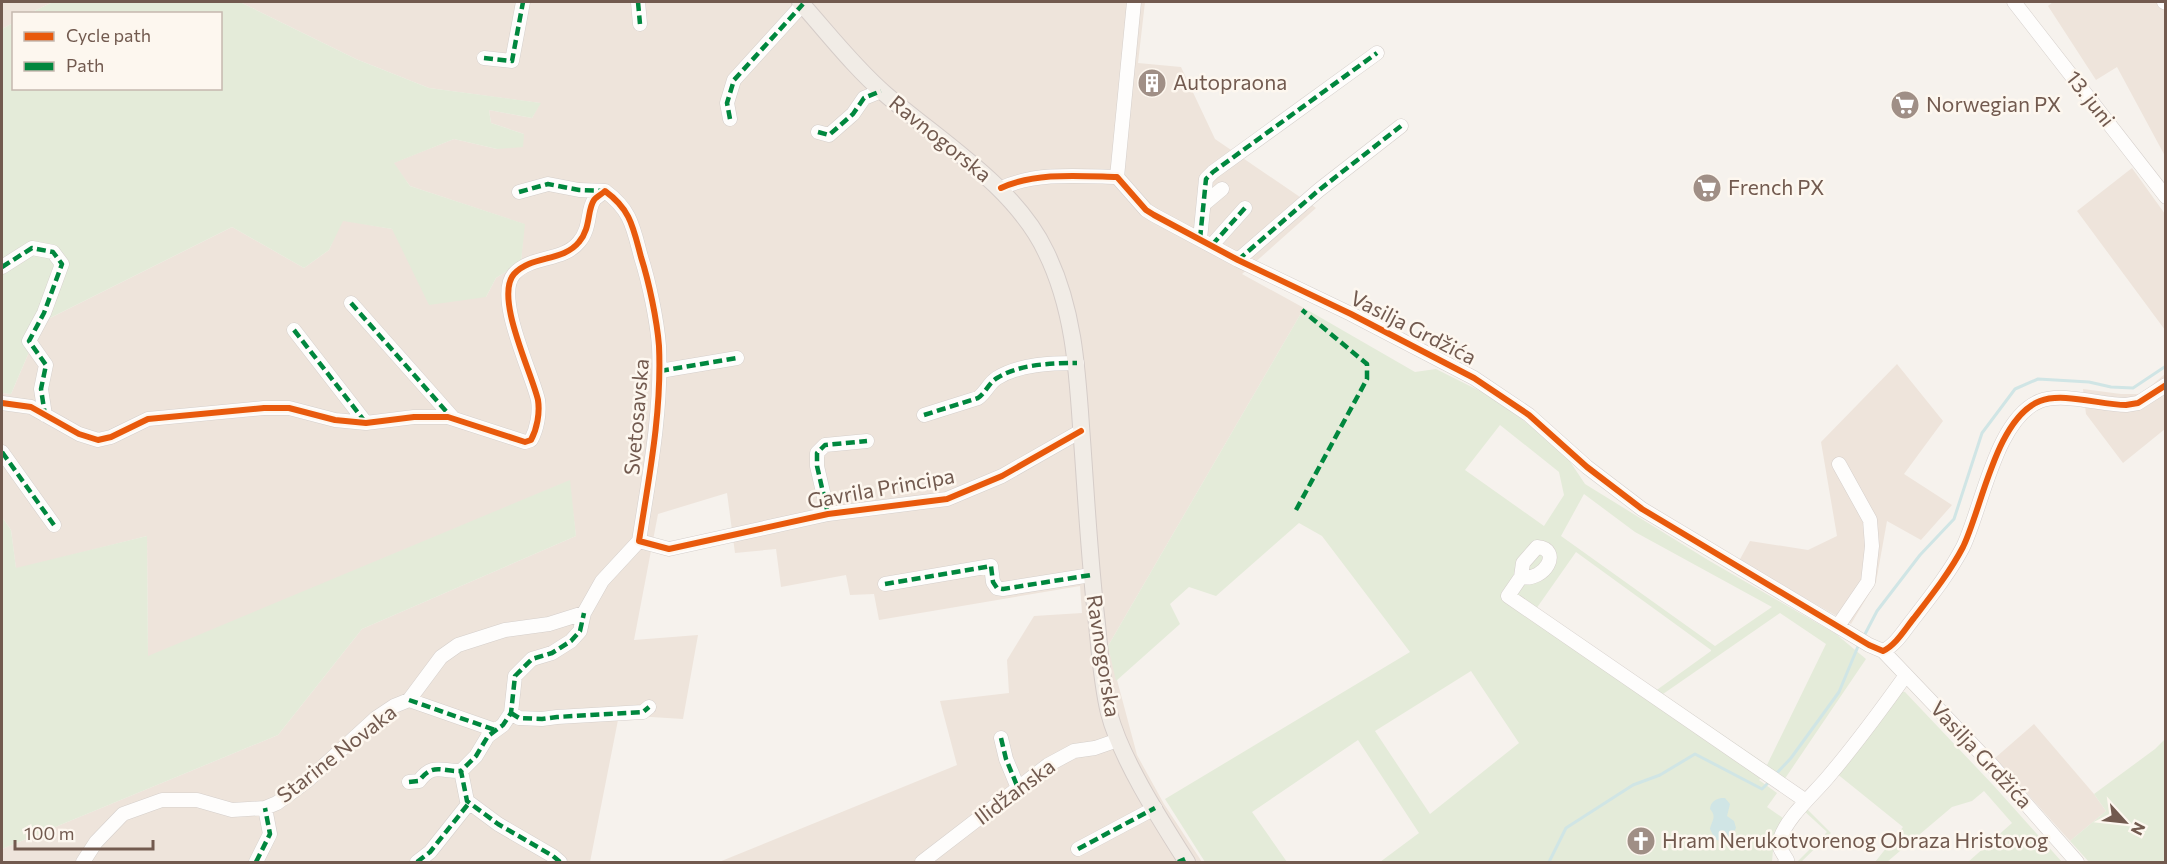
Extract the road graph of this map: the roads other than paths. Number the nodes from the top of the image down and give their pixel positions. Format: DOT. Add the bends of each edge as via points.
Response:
graph roads {
  1 [pos="523,2"];
  2 [pos="638,2"];
  3 [pos="1134,2"];
  4 [pos="2014,2"];
  5 [pos="801,3"];
  6 [pos="640,24"];
  7 [pos="1377,53"];
  8 [pos="484,57"];
  9 [pos="881,91"];
  10 [pos="730,118"];
  11 [pos="1401,126"];
  12 [pos="818,132"];
  13 [pos="1117,177"];
  14 [pos="1000,188"];
  15 [pos="1222,189"];
  16 [pos="604,191"];
  17 [pos="519,192"];
  18 [pos="2166,197"];
  19 [pos="1204,204"];
  20 [pos="1245,208"];
  21 [pos="1206,242"];
  22 [pos="1239,260"];
  23 [pos="2,267"];
  24 [pos="351,303"];
  25 [pos="294,330"];
  26 [pos="737,358"];
  27 [pos="1077,363"];
  28 [pos="660,371"];
  29 [pos="2166,385"];
  30 [pos="2,403"];
  31 [pos="45,415"];
  32 [pos="924,415"];
  33 [pos="453,418"];
  34 [pos="366,423"];
  35 [pos="1081,431"];
  36 [pos="867,441"];
  37 [pos="2,452"];
  38 [pos="1839,464"];
  39 [pos="828,514"];
  40 [pos="54,525"];
  41 [pos="639,542"];
  42 [pos="1091,575"];
  43 [pos="1521,576"];
  44 [pos="885,584"];
  45 [pos="584,613"];
  46 [pos="1841,628"];
  47 [pos="1882,651"];
  48 [pos="1906,675"];
  49 [pos="409,700"];
  50 [pos="649,707"];
  51 [pos="510,713"];
  52 [pos="495,730"];
  53 [pos="1001,738"];
  54 [pos="1118,740"];
  55 [pos="461,771"];
  56 [pos="409,783"];
  57 [pos="1018,788"];
  58 [pos="1806,801"];
  59 [pos="469,803"];
  60 [pos="265,808"];
  61 [pos="1155,808"];
  62 [pos="1078,849"];
  63 [pos="1183,861"];
  64 [pos="83,862"];
  65 [pos="256,862"];
  66 [pos="417,862"];
  67 [pos="560,862"];
  68 [pos="922,862"];
  69 [pos="1785,862"];
  70 [pos="2077,862"];
  1 -- 8 [label="street" via="512,61"];
  2 -- 6 [label="street"];
  3 -- 13 [label="street"];
  4 -- 18 [label="street, 13. juni"];
  5 -- 9 [label="main road, Ravnogorska"];
  5 -- 10 [label="street" via="734,80 727,103"];
  7 -- 19 [label="street" via="1213,171 1206,179"];
  9 -- 12 [label="street" via="864,98 854,114 829,135"];
  9 -- 14 [label="main road, Ravnogorska"];
  11 -- 22 [label="street"];
  13 -- 14 [label="street" via="1033,179"];
  13 -- 21 [label="street, Vasilja Grdžića" via="1146,210"];
  14 -- 27 [label="main road, Ravnogorska" via="1034,229 1046,251 1069,314"];
  15 -- 19 [label="street"];
  16 -- 17 [label="street" via="548,184"];
  16 -- 28 [label="street, Svetosavska" via="623,206 634,233 659,343"];
  16 -- 33 [label="street" via="594,200 589,224 578,243 566,254 515,272 508,283 508,299 538,402 531,440 525,442"];
  19 -- 21 [label="street"];
  20 -- 21 [label="street"];
  21 -- 22 [label="street, Vasilja Grdžića"];
  22 -- 46 [label="street, Vasilja Grdžića" via="1474,378 1528,416 1642,509"];
  23 -- 31 [label="street" via="33,248 53,252 62,264 29,342 46,365 41,389"];
  24 -- 33 [label="street"];
  25 -- 34 [label="street"];
  26 -- 28 [label="street, Svetosavska"];
  27 -- 32 [label="street" via="1046,363 998,377 978,398"];
  27 -- 35 [label="main road, Ravnogorska"];
  28 -- 41 [label="street, Svetosavska" via="655,445"];
  29 -- 47 [label="street" via="2138,403 2048,398 2024,411 1989,471 1961,550 1925,604 1893,644"];
  30 -- 31 [label="street" via="31,407"];
  31 -- 34 [label="street" via="98,440 148,419 264,408 289,408"];
  33 -- 34 [label="street" via="414,417"];
  35 -- 39 [label="street, Gavrila Principa" via="1002,476 947,499"];
  35 -- 42 [label="main road, Ravnogorska"];
  36 -- 39 [label="street, Gavrila Principa" via="825,446 817,453"];
  37 -- 40 [label="street"];
  38 -- 46 [label="street" via="1870,520 1872,546 1868,582"];
  39 -- 41 [label="street, Gavrila Principa" via="669,549"];
  41 -- 45 [label="street" via="602,580"];
  42 -- 44 [label="street, Ravnogorska" via="1003,589 993,582 991,566"];
  42 -- 54 [label="main road, Ravnogorska" via="1102,679"];
  43 -- 58 [label="street" via="1508,596"];
  45 -- 49 [label="street, Starine Novaka" via="458,645 441,657"];
  45 -- 51 [label="street" via="580,631 571,641 532,659 515,676"];
  46 -- 47 [label="street, Vasilja Grdžića"];
  47 -- 48 [label="street, Vasilja Grdžića"];
  48 -- 58 [label="street" via="1870,726"];
  48 -- 70 [label="street, Vasilja Grdžića"];
  49 -- 52 [label="street, Starine Novaka"];
  49 -- 60 [label="street, Starine Novaka" via="376,718 307,781"];
  50 -- 51 [label="street" via="643,712 542,720"];
  51 -- 52 [label="street"];
  52 -- 55 [label="street"];
  53 -- 57 [label="street"];
  54 -- 57 [label="street, Ilidžanska" via="1074,751"];
  54 -- 61 [label="main road, Ravnogorska"];
  55 -- 56 [label="street" via="433,770 420,781"];
  55 -- 59 [label="street"];
  57 -- 68 [label="street, Ilidžanska"];
  58 -- 69 [label="street" via="1780,839"];
  59 -- 66 [label="street" via="430,852"];
  59 -- 67 [label="street"];
  60 -- 64 [label="street, Starine Novaka" via="232,810 196,800 162,800 123,814"];
  60 -- 65 [label="street, Starine Novaka" via="270,834"];
  61 -- 62 [label="street"];
  61 -- 63 [label="main road, Ravnogorska"];
}
